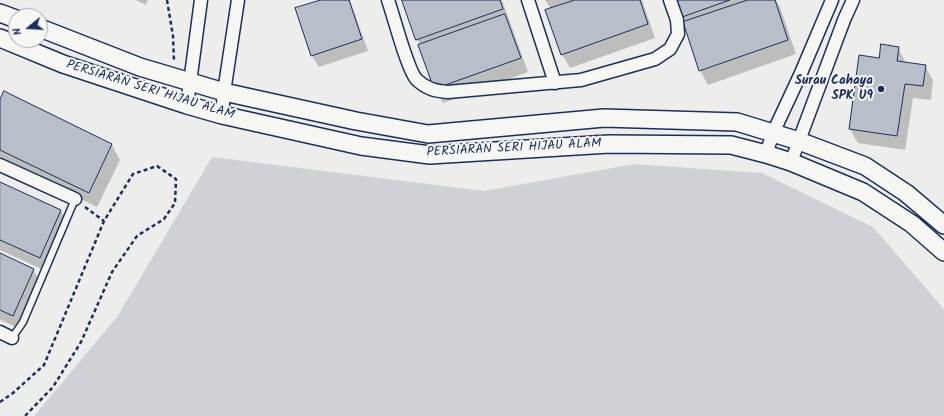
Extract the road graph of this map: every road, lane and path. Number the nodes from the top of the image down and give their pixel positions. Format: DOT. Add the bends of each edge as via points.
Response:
graph roads {
  1 [pos="167,0"];
  2 [pos="201,0"];
  3 [pos="238,0"];
  4 [pos="388,0"];
  5 [pos="528,0"];
  6 [pos="670,0"];
  7 [pos="832,0"];
  8 [pos="853,0"];
  9 [pos="48,31"];
  10 [pos="0,38"];
  11 [pos="182,80"];
  12 [pos="555,83"];
  13 [pos="224,92"];
  14 [pos="187,105"];
  15 [pos="222,115"];
  16 [pos="773,133"];
  17 [pos="799,141"];
  18 [pos="766,154"];
  19 [pos="791,162"];
  20 [pos="0,165"];
  21 [pos="76,199"];
  22 [pos="104,221"];
  23 [pos="944,225"];
  24 [pos="944,252"];
  25 [pos="0,332"];
  26 [pos="12,338"];
  27 [pos="0,402"];
  28 [pos="25,416"];
  1 -- 11 [label="path"];
  2 -- 11 [label="street"];
  3 -- 13 [label="street"];
  4 -- 12 [label="street" via="409,65 416,79 432,90 448,92"];
  5 -- 12 [label="street"];
  6 -- 12 [label="street" via="677,20 678,34 670,49 655,59 581,80"];
  7 -- 16 [label="street"];
  8 -- 17 [label="street"];
  9 -- 11 [label="street, PERSIARAN SERI HIJAU ALAM" via="140,67"];
  10 -- 14 [label="street, PERSIARAN SERI HIJAU ALAM" via="63,64"];
  11 -- 13 [label="street, PERSIARAN SERI HIJAU ALAM"];
  11 -- 14 [label="street"];
  13 -- 15 [label="street"];
  13 -- 16 [label="street, PERSIARAN SERI HIJAU ALAM" via="428,134 604,118 737,122"];
  14 -- 15 [label="street, PERSIARAN SERI HIJAU ALAM"];
  15 -- 18 [label="street, PERSIARAN SERI HIJAU ALAM" via="360,146 430,155 609,144 731,145"];
  16 -- 17 [label="street, PERSIARAN SERI HIJAU ALAM"];
  16 -- 18 [label="street"];
  17 -- 19 [label="street"];
  17 -- 23 [label="street, PERSIARAN SERI HIJAU ALAM" via="865,166 906,193"];
  18 -- 19 [label="street, PERSIARAN SERI HIJAU ALAM"];
  19 -- 24 [label="street, PERSIARAN SERI HIJAU ALAM" via="863,192 912,224"];
  20 -- 21 [label="street"];
  21 -- 22 [label="path"];
  21 -- 26 [label="lane" via="23,322"];
  22 -- 27 [label="path" via="44,365"];
  22 -- 28 [label="path" via="133,174 157,166 176,179 175,203 164,219 137,236 112,272 81,342 53,387"];
  25 -- 26 [label="street"];
}
